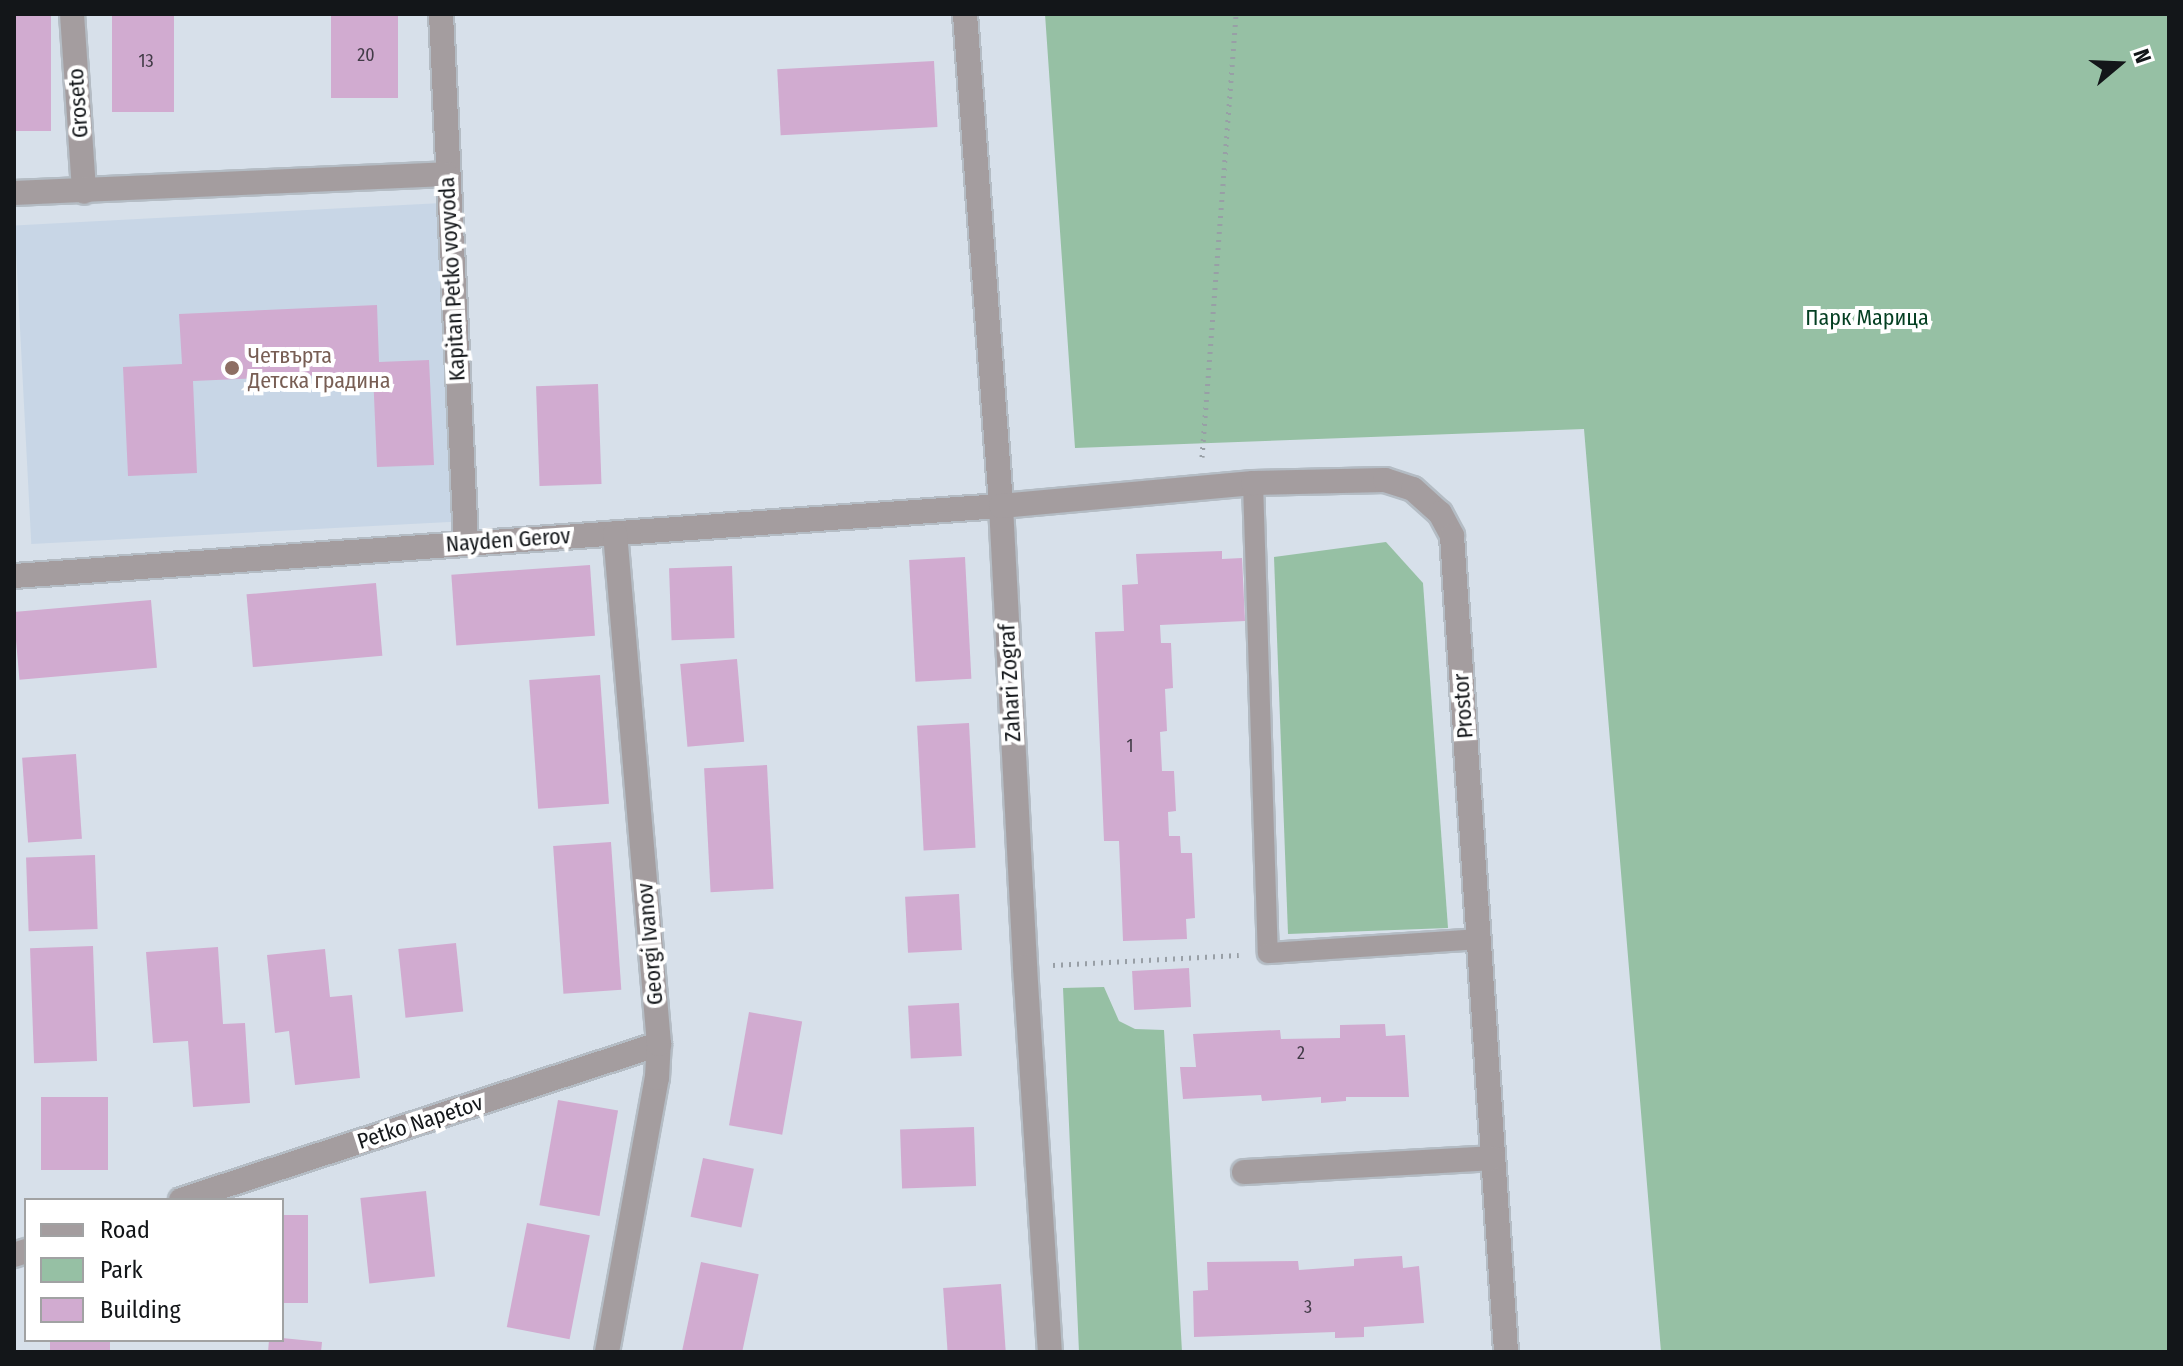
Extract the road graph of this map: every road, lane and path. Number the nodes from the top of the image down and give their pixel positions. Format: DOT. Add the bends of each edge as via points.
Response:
graph roads {
  1 [pos="72,14"];
  2 [pos="441,14"];
  3 [pos="965,14"];
  4 [pos="1236,14"];
  5 [pos="446,174"];
  6 [pos="84,192"];
  7 [pos="14,193"];
  8 [pos="1253,483"];
  9 [pos="1199,490"];
  10 [pos="1001,506"];
  11 [pos="615,533"];
  12 [pos="466,543"];
  13 [pos="14,576"];
  14 [pos="1478,939"];
  15 [pos="1268,953"];
  16 [pos="1025,967"];
  17 [pos="659,1044"];
  18 [pos="1492,1158"];
  19 [pos="1244,1172"];
  20 [pos="187,1198"];
  21 [pos="607,1352"];
  22 [pos="1050,1352"];
  23 [pos="1506,1352"];
  1 -- 6 [label="street, Groseto"];
  2 -- 5 [label="street, Kapitan Petko voyvoda"];
  3 -- 10 [label="street, Zahari Zograf"];
  4 -- 9 [label="path"];
  5 -- 6 [label="street"];
  5 -- 12 [label="street, Kapitan Petko voyvoda"];
  6 -- 7 [label="street"];
  8 -- 9 [label="street, Prostor"];
  8 -- 14 [label="street, Prostor" via="1385,480 1413,489 1440,513 1452,536"];
  8 -- 15 [label="lane"];
  9 -- 10 [label="street, Prostor"];
  10 -- 11 [label="street, Nayden Gerov"];
  10 -- 16 [label="street, Zahari Zograf"];
  11 -- 12 [label="street, Nayden Gerov"];
  11 -- 17 [label="street, Georgi Ivanov"];
  12 -- 13 [label="street, Nayden Gerov"];
  14 -- 15 [label="lane"];
  14 -- 18 [label="street, Prostor"];
  15 -- 16 [label="path"];
  16 -- 22 [label="street, Zahari Zograf"];
  17 -- 20 [label="street, Petko Napetov"];
  17 -- 21 [label="street, Georgi Ivanov"];
  18 -- 19 [label="street"];
  18 -- 23 [label="street, Prostor"];
}
